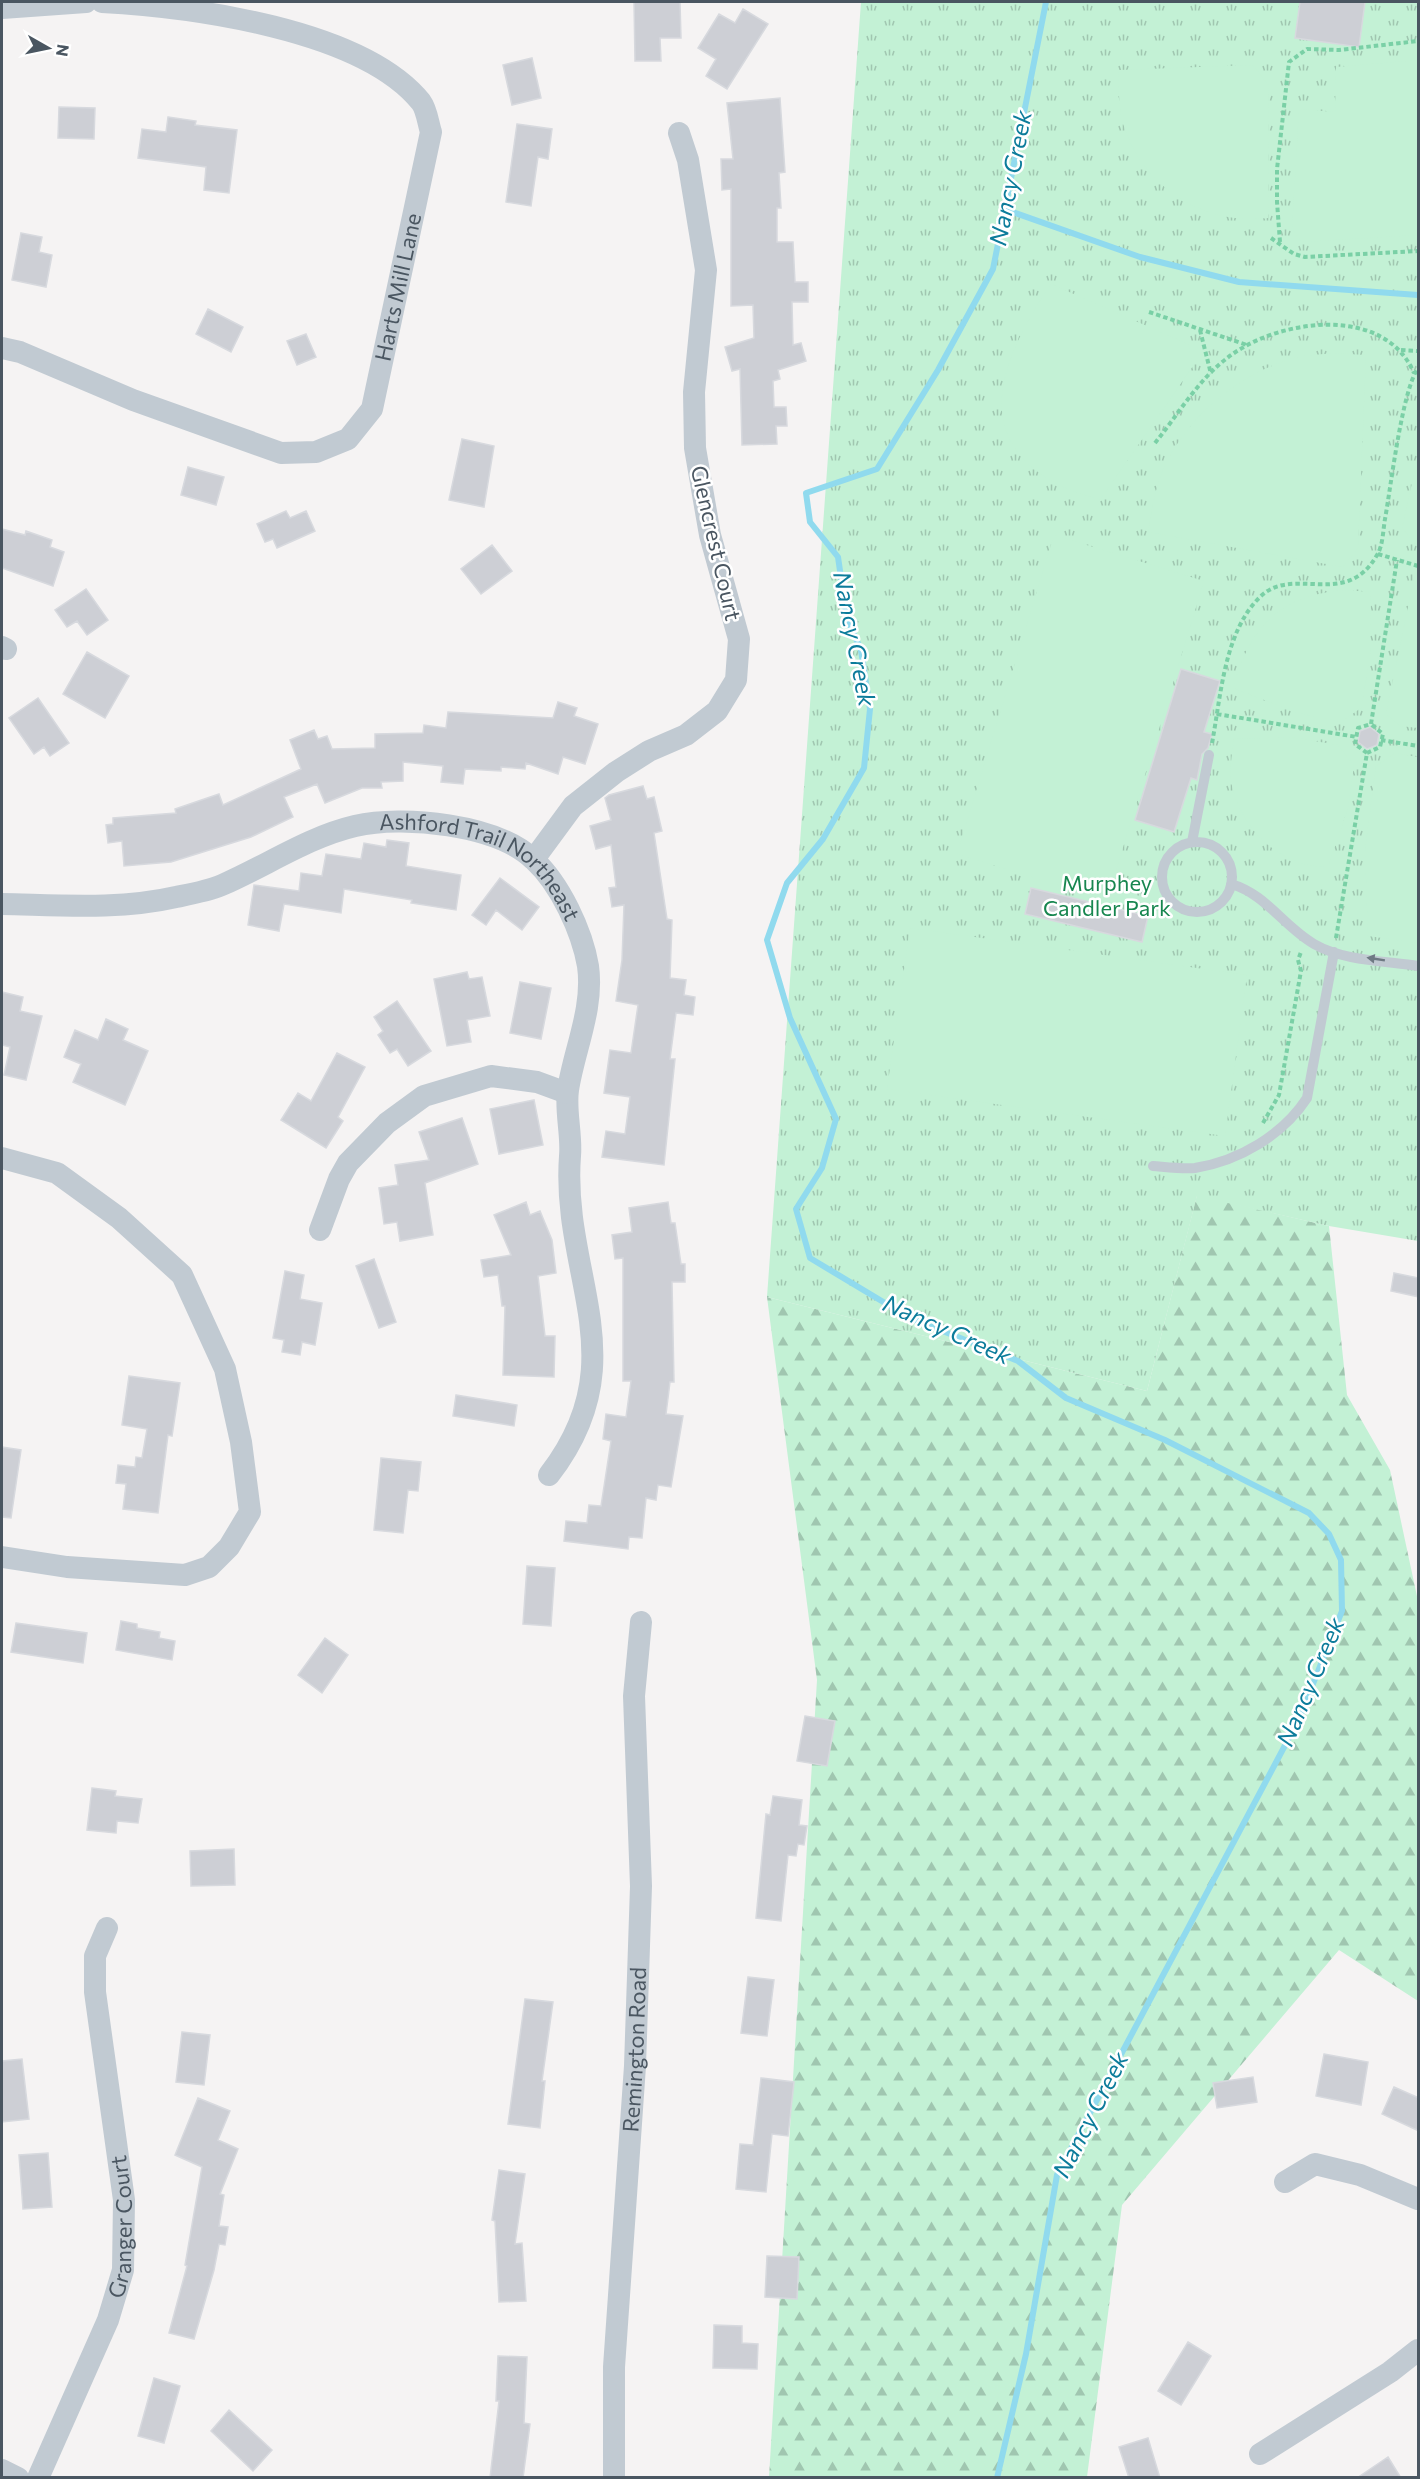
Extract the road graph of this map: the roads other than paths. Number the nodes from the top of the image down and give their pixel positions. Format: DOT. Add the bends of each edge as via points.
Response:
graph roads {
  1 [pos="86,2"];
  2 [pos="102,2"];
  3 [pos="2,8"];
  4 [pos="679,133"];
  5 [pos="2,348"];
  6 [pos="1209,755"];
  7 [pos="1192,843"];
  8 [pos="534,859"];
  9 [pos="1231,884"];
  10 [pos="2,904"];
  11 [pos="1334,952"];
  12 [pos="1419,966"];
  13 [pos="567,1093"];
  14 [pos="2,1158"];
  15 [pos="1153,1166"];
  16 [pos="320,1230"];
  17 [pos="549,1476"];
  18 [pos="2,1557"];
  19 [pos="641,1622"];
  20 [pos="107,1928"];
  21 [pos="1285,2182"];
  22 [pos="1419,2199"];
  23 [pos="1419,2349"];
  24 [pos="1260,2454"];
  25 [pos="2,2469"];
  26 [pos="18,2478"];
  27 [pos="38,2478"];
  28 [pos="614,2478"];
  1 -- 3 [label="street"];
  2 -- 5 [label="street, Harts Mill Lane" via="158,5 271,26 363,56 423,104 431,132 372,409 348,439 316,452 281,453"];
  4 -- 8 [label="street, Glencrest Court" via="688,160 706,270 694,392 694,448 710,536 739,639 736,680 717,711 686,735 649,751 573,806"];
  6 -- 7 [label="lane"];
  7 -- 9 [label="lane" via="1210,844 1221,851 1230,866"];
  7 -- 9 [label="lane" via="1176,848 1163,868 1164,890 1170,900 1179,907 1200,912 1220,903"];
  8 -- 10 [label="street, Ashford Trail Northeast" via="488,835 433,822 387,822 355,826 324,837 220,886 173,898 129,903"];
  8 -- 13 [label="street, Ashford Trail Northeast" via="557,890 578,934 588,967 584,1030"];
  9 -- 11 [label="lane" via="1256,894 1299,934"];
  12 -- 11 [label="lane, one-way"];
  11 -- 15 [label="lane" via="1307,1098 1296,1114 1256,1147 1227,1159 1194,1168"];
  13 -- 16 [label="street" via="537,1082 491,1076 424,1096 387,1123 348,1163"];
  13 -- 17 [label="street, Ashford Trail Northeast" via="572,1137 568,1188 591,1309 592,1388 576,1430"];
  14 -- 18 [label="street" via="57,1173 118,1218 182,1275 225,1369 241,1442 250,1512 229,1547 208,1567 185,1575 67,1567"];
  19 -- 28 [label="street, Remington Road" via="634,1696 641,1886 637,2018 614,2367"];
  20 -- 27 [label="street, Granger Court" via="95,1956 95,1992 124,2200 123,2270 108,2320"];
  21 -- 22 [label="street" via="1316,2164 1360,2175"];
  23 -- 24 [label="street" via="1390,2372"];
  25 -- 26 [label="street"];
}
